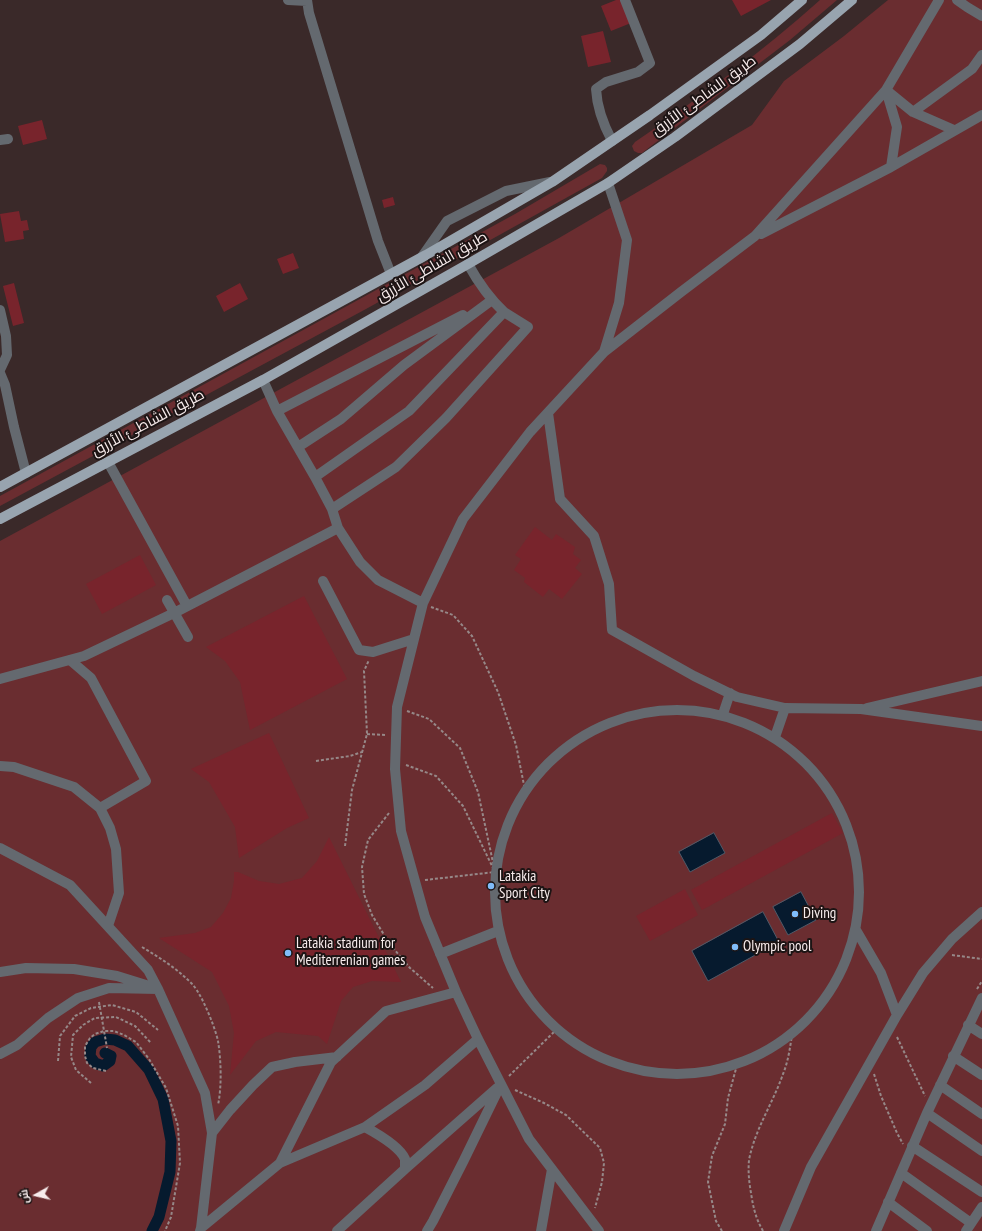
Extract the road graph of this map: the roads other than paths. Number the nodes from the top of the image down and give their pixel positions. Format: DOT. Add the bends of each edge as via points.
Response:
graph roads {
  1 [pos="288,0"];
  2 [pos="626,0"];
  3 [pos="802,0"];
  4 [pos="852,0"];
  5 [pos="938,0"];
  6 [pos="958,0"];
  7 [pos="307,1"];
  8 [pos="982,16"];
  9 [pos="982,55"];
  10 [pos="886,90"];
  11 [pos="913,112"];
  12 [pos="982,115"];
  13 [pos="954,130"];
  14 [pos="612,141"];
  15 [pos="891,167"];
  16 [pos="552,182"];
  17 [pos="608,183"];
  18 [pos="755,236"];
  19 [pos="421,258"];
  20 [pos="468,264"];
  21 [pos="391,274"];
  22 [pos="492,300"];
  23 [pos="0,310"];
  24 [pos="504,312"];
  25 [pos="604,352"];
  26 [pos="0,370"];
  27 [pos="0,373"];
  28 [pos="263,380"];
  29 [pos="277,411"];
  30 [pos="548,413"];
  31 [pos="298,447"];
  32 [pos="108,462"];
  33 [pos="26,472"];
  34 [pos="315,477"];
  35 [pos="0,487"];
  36 [pos="332,509"];
  37 [pos="0,519"];
  38 [pos="338,528"];
  39 [pos="323,581"];
  40 [pos="167,600"];
  41 [pos="423,604"];
  42 [pos="187,606"];
  43 [pos="174,612"];
  44 [pos="188,637"];
  45 [pos="414,639"];
  46 [pos="70,660"];
  47 [pos="0,679"];
  48 [pos="982,681"];
  49 [pos="730,693"];
  50 [pos="785,708"];
  51 [pos="861,709"];
  52 [pos="723,714"];
  53 [pos="982,726"];
  54 [pos="775,737"];
  55 [pos="0,766"];
  56 [pos="100,808"];
  57 [pos="0,848"];
  58 [pos="982,912"];
  59 [pos="108,926"];
  60 [pos="498,930"];
  61 [pos="856,930"];
  62 [pos="440,954"];
  63 [pos="0,972"];
  64 [pos="158,989"];
  65 [pos="456,992"];
  66 [pos="982,998"];
  67 [pos="897,1016"];
  68 [pos="968,1025"];
  69 [pos="982,1034"];
  70 [pos="478,1040"];
  71 [pos="0,1054"];
  72 [pos="953,1056"];
  73 [pos="337,1057"];
  74 [pos="982,1075"];
  75 [pos="501,1084"];
  76 [pos="940,1085"];
  77 [pos="927,1113"];
  78 [pos="982,1114"];
  79 [pos="365,1127"];
  80 [pos="212,1134"];
  81 [pos="909,1146"];
  82 [pos="982,1151"];
  83 [pos="280,1162"];
  84 [pos="404,1168"];
  85 [pos="552,1169"];
  86 [pos="901,1173"];
  87 [pos="982,1192"];
  88 [pos="888,1202"];
  89 [pos="982,1207"];
  90 [pos="969,1227"];
  91 [pos="201,1229"];
  92 [pos="337,1231"];
  93 [pos="427,1231"];
  94 [pos="541,1231"];
  95 [pos="599,1231"];
  96 [pos="784,1231"];
  97 [pos="876,1231"];
  98 [pos="927,1231"];
  1 -- 7 [label="street"];
  2 -- 14 [label="street" via="650,63 638,72 606,82 596,89 602,123"];
  3 -- 14 [label="main road, طريق الشاطئ الأزرق" via="761,35"];
  4 -- 17 [label="main road, طريق الشاطئ الأزرق" via="800,44 675,137"];
  5 -- 10 [label="street"];
  6 -- 8 [label="street"];
  7 -- 21 [label="street" via="378,241"];
  9 -- 11 [label="street" via="972,69"];
  10 -- 11 [label="street"];
  10 -- 15 [label="street" via="898,127"];
  10 -- 18 [label="street"];
  11 -- 13 [label="street"];
  12 -- 13 [label="street"];
  13 -- 15 [label="street"];
  14 -- 16 [label="main road, طريق الشاطئ الأزرق"];
  15 -- 18 [label="street"];
  16 -- 19 [label="main road, طريق الشاطئ الأزرق"];
  16 -- 19 [label="street" via="506,190 447,221"];
  17 -- 20 [label="main road, طريق الشاطئ الأزرق"];
  17 -- 25 [label="street" via="627,240 619,302"];
  18 -- 25 [label="street"];
  19 -- 21 [label="main road, طريق الشاطئ الأزرق"];
  20 -- 22 [label="street"];
  20 -- 28 [label="main road, طريق الشاطئ الأزرق"];
  21 -- 33 [label="main road, طريق الشاطئ الأزرق"];
  22 -- 24 [label="street"];
  22 -- 29 [label="street"];
  22 -- 31 [label="street" via="404,365 341,419"];
  23 -- 26 [label="street" via="7,355"];
  24 -- 34 [label="street" via="408,410"];
  24 -- 36 [label="street" via="528,327 446,418 396,467"];
  25 -- 30 [label="street"];
  27 -- 33 [label="street"];
  28 -- 29 [label="street"];
  28 -- 32 [label="main road, طريق الشاطئ الأزرق"];
  29 -- 31 [label="street"];
  30 -- 41 [label="street" via="530,432 463,519"];
  30 -- 49 [label="street" via="560,499 594,536 609,584 612,630"];
  31 -- 34 [label="street"];
  32 -- 37 [label="main road, طريق الشاطئ الأزرق"];
  32 -- 42 [label="street"];
  33 -- 35 [label="main road, طريق الشاطئ الأزرق"];
  34 -- 36 [label="street"];
  36 -- 38 [label="street"];
  38 -- 41 [label="street" via="360,562 378,580"];
  38 -- 42 [label="street"];
  39 -- 45 [label="street" via="359,650 373,652"];
  40 -- 43 [label="street"];
  41 -- 45 [label="street"];
  42 -- 43 [label="street"];
  43 -- 44 [label="street"];
  43 -- 46 [label="street" via="84,656"];
  45 -- 62 [label="street" via="397,707 395,769 401,831 425,917"];
  46 -- 47 [label="street"];
  46 -- 56 [label="street" via="91,678 146,781"];
  48 -- 51 [label="street"];
  49 -- 50 [label="street"];
  49 -- 52 [label="street"];
  50 -- 51 [label="street"];
  50 -- 54 [label="street"];
  51 -- 53 [label="street"];
  52 -- 54 [label="street"];
  52 -- 60 [label="street" via="667,709 612,720 563,748 525,790 505,829 495,872 494,901"];
  54 -- 61 [label="street" via="809,766 839,808 853,842 860,886"];
  55 -- 56 [label="street" via="14,767 74,787"];
  56 -- 59 [label="street" via="110,828 116,849 119,893"];
  57 -- 59 [label="street" via="70,885"];
  58 -- 67 [label="street" via="952,939 923,973"];
  59 -- 64 [label="street" via="148,970"];
  60 -- 61 [label="street" via="516,979 546,1021 587,1052 636,1071 687,1076 738,1065 766,1053 792,1035 821,1005 832,988 842,970"];
  60 -- 62 [label="street"];
  61 -- 67 [label="street" via="882,973"];
  62 -- 65 [label="street"];
  63 -- 64 [label="street" via="26,968 74,969 117,976"];
  64 -- 71 [label="street" via="109,988 78,998 48,1018 17,1045"];
  64 -- 80 [label="street" via="205,1093"];
  65 -- 70 [label="street"];
  65 -- 73 [label="street" via="386,1011"];
  66 -- 68 [label="street"];
  67 -- 96 [label="street" via="811,1167"];
  68 -- 69 [label="street"];
  68 -- 72 [label="street"];
  70 -- 75 [label="street"];
  70 -- 79 [label="street" via="426,1085"];
  72 -- 74 [label="street"];
  72 -- 76 [label="street"];
  73 -- 80 [label="street" via="272,1067 235,1105"];
  73 -- 83 [label="street" via="331,1062"];
  75 -- 84 [label="street"];
  75 -- 85 [label="street" via="529,1138"];
  75 -- 93 [label="street"];
  76 -- 77 [label="street"];
  76 -- 78 [label="street"];
  77 -- 81 [label="street"];
  77 -- 82 [label="street"];
  79 -- 83 [label="street"];
  79 -- 84 [label="street" via="379,1134 396,1148 405,1159"];
  80 -- 91 [label="street"];
  81 -- 86 [label="street"];
  81 -- 87 [label="street"];
  83 -- 91 [label="street"];
  84 -- 92 [label="street"];
  85 -- 94 [label="street"];
  85 -- 95 [label="street"];
  86 -- 88 [label="street"];
  86 -- 90 [label="street"];
  88 -- 97 [label="street"];
  88 -- 98 [label="street"];
  89 -- 90 [label="street"];
}
